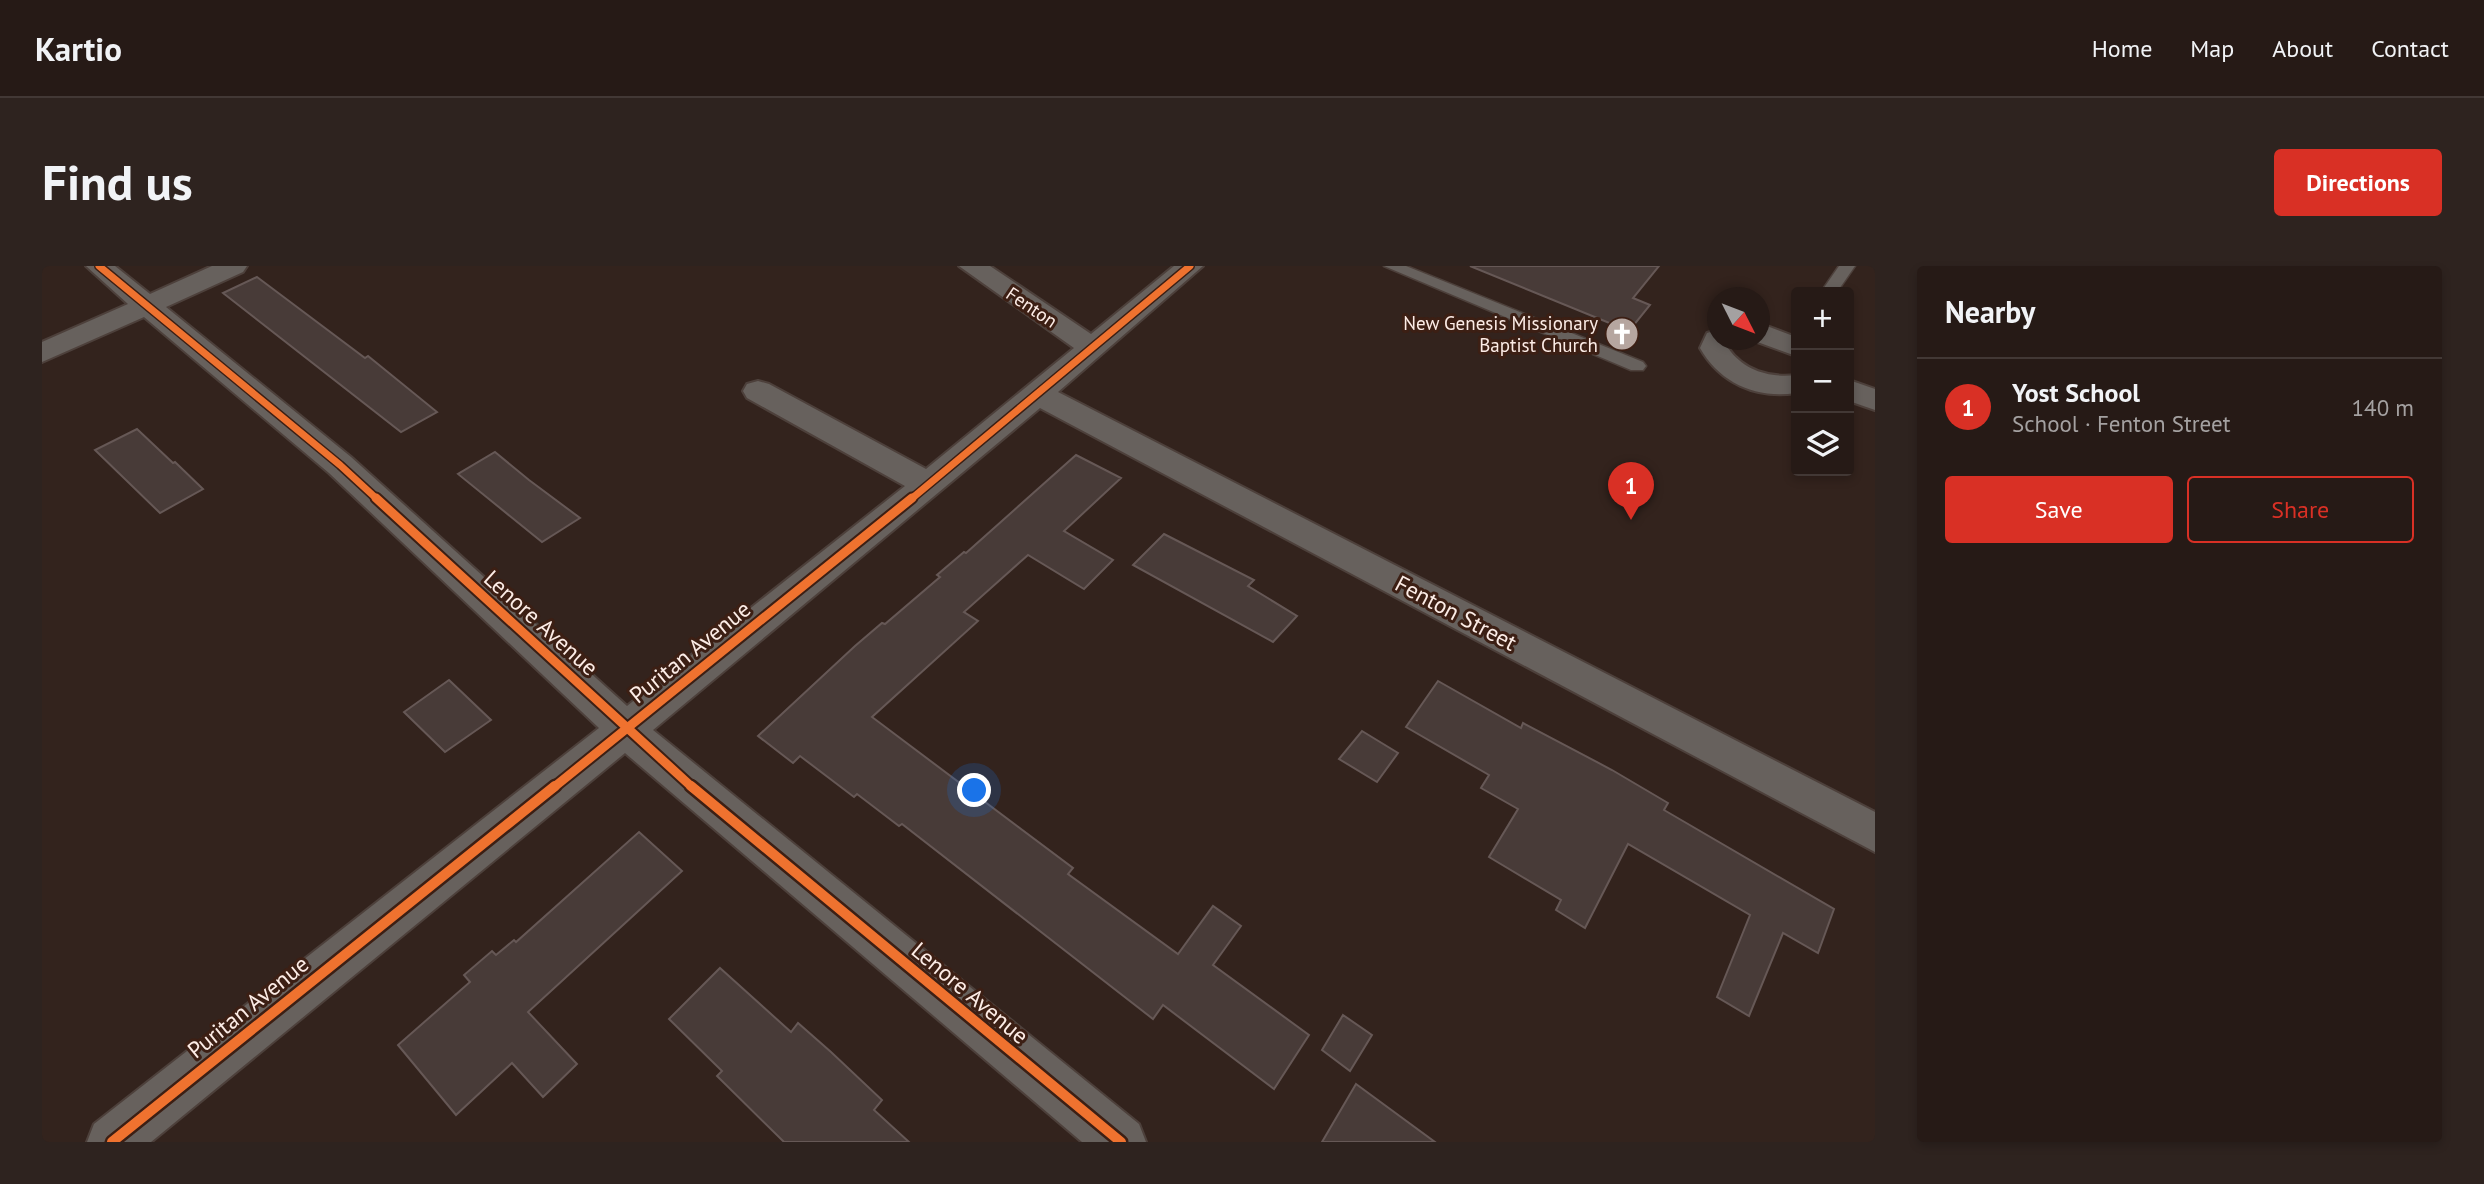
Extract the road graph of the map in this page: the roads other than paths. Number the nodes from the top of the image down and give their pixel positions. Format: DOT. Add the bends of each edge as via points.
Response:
graph roads {
  1 [pos="99,266"];
  2 [pos="234,266"];
  3 [pos="972,266"];
  4 [pos="1190,266"];
  5 [pos="1392,266"];
  6 [pos="1847,266"];
  7 [pos="1832,287"];
  8 [pos="146,306"];
  9 [pos="1093,348"];
  10 [pos="1715,350"];
  11 [pos="42,353"];
  12 [pos="1637,366"];
  13 [pos="1791,384"];
  14 [pos="758,391"];
  15 [pos="1854,392"];
  16 [pos="1038,394"];
  17 [pos="1875,400"];
  18 [pos="929,485"];
  19 [pos="627,728"];
  20 [pos="1875,832"];
  21 [pos="112,1142"];
  22 [pos="1121,1142"];
  1 -- 8 [label="street, Lenore Avenue"];
  2 -- 8 [label="street"];
  3 -- 9 [label="street, Fenton"];
  4 -- 9 [label="street, Puritan Avenue"];
  5 -- 12 [label="lane"];
  6 -- 7 [label="lane"];
  8 -- 11 [label="street"];
  8 -- 19 [label="street, Lenore Avenue" via="340,466"];
  9 -- 16 [label="street, Puritan Avenue"];
  10 -- 13 [label="street" via="1741,375 1774,385"];
  14 -- 18 [label="street"];
  15 -- 17 [label="street"];
  16 -- 18 [label="street, Puritan Avenue"];
  16 -- 20 [label="street, Fenton Street"];
  18 -- 19 [label="street, Puritan Avenue"];
  19 -- 21 [label="street, Puritan Avenue"];
  19 -- 22 [label="street, Lenore Avenue" via="658,759"];
}
